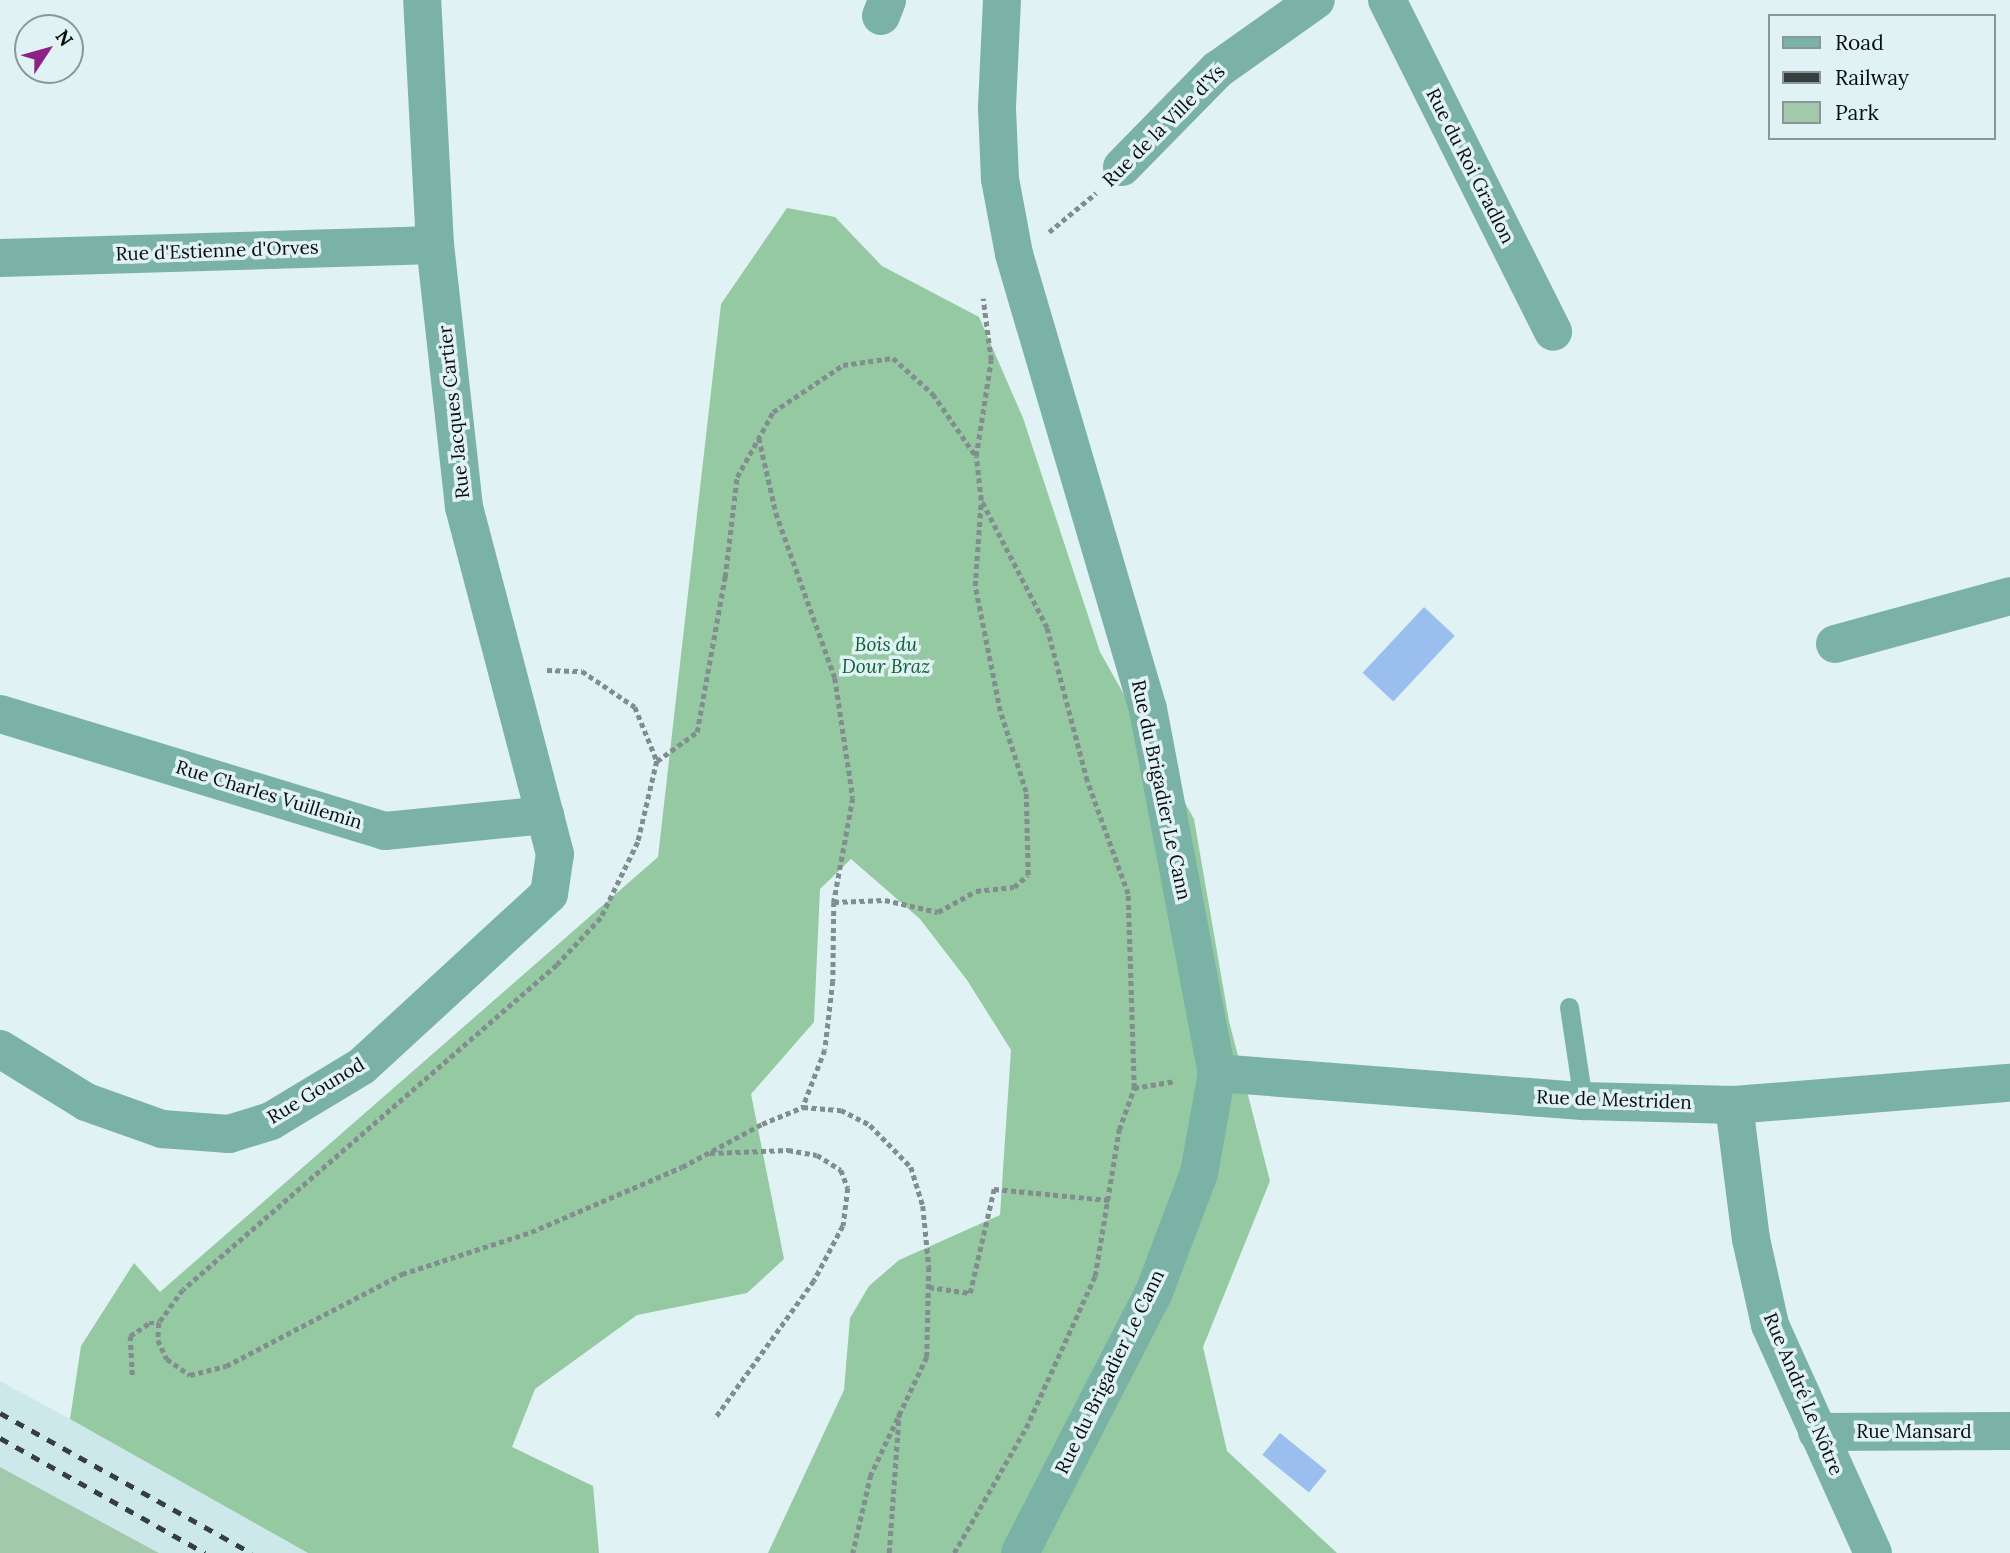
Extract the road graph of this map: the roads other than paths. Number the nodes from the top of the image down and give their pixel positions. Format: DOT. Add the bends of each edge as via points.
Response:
graph roads {
  1 [pos="422,0"];
  2 [pos="1002,0"];
  3 [pos="1316,0"];
  4 [pos="1387,0"];
  5 [pos="1122,167"];
  6 [pos="435,245"];
  7 [pos="0,258"];
  8 [pos="1553,332"];
  9 [pos="2010,596"];
  10 [pos="1835,644"];
  11 [pos="0,714"];
  12 [pos="545,815"];
  13 [pos="1570,1007"];
  14 [pos="0,1049"];
  15 [pos="1217,1073"];
  16 [pos="2010,1083"];
  17 [pos="1583,1101"];
  18 [pos="1734,1105"];
  19 [pos="2010,1431"];
  20 [pos="1817,1432"];
  21 [pos="1020,1553"];
  22 [pos="1873,1553"];
  1 -- 6 [label="street, Rue Jacques Cartier"];
  2 -- 15 [label="street, Rue du Brigadier Le Cann" via="997,108 1000,179 1014,254 1148,709"];
  3 -- 5 [label="street, Rue de la Ville d'Ys" via="1217,70"];
  4 -- 8 [label="street, Rue du Roi Gradlon"];
  6 -- 7 [label="street, Rue d'Estienne d'Orves"];
  6 -- 12 [label="street, Rue Jacques Cartier" via="464,507"];
  9 -- 10 [label="street"];
  11 -- 12 [label="street, Rue Charles Vuillemin" via="385,831"];
  12 -- 14 [label="street, Rue Gounod" via="555,854 549,894 362,1066 271,1121 229,1134 162,1129 86,1102"];
  13 -- 17 [label="lane"];
  15 -- 17 [label="street, Rue de Mestriden"];
  15 -- 21 [label="street, Rue du Brigadier Le Cann" via="1199,1173 1154,1292"];
  16 -- 18 [label="street, Rue de Mestriden"];
  17 -- 18 [label="street, Rue de Mestriden"];
  18 -- 20 [label="street, Rue André Le Nôtre" via="1751,1238 1770,1325"];
  19 -- 20 [label="street, Rue Mansard"];
  20 -- 22 [label="street, Rue André Le Nôtre"];
}
